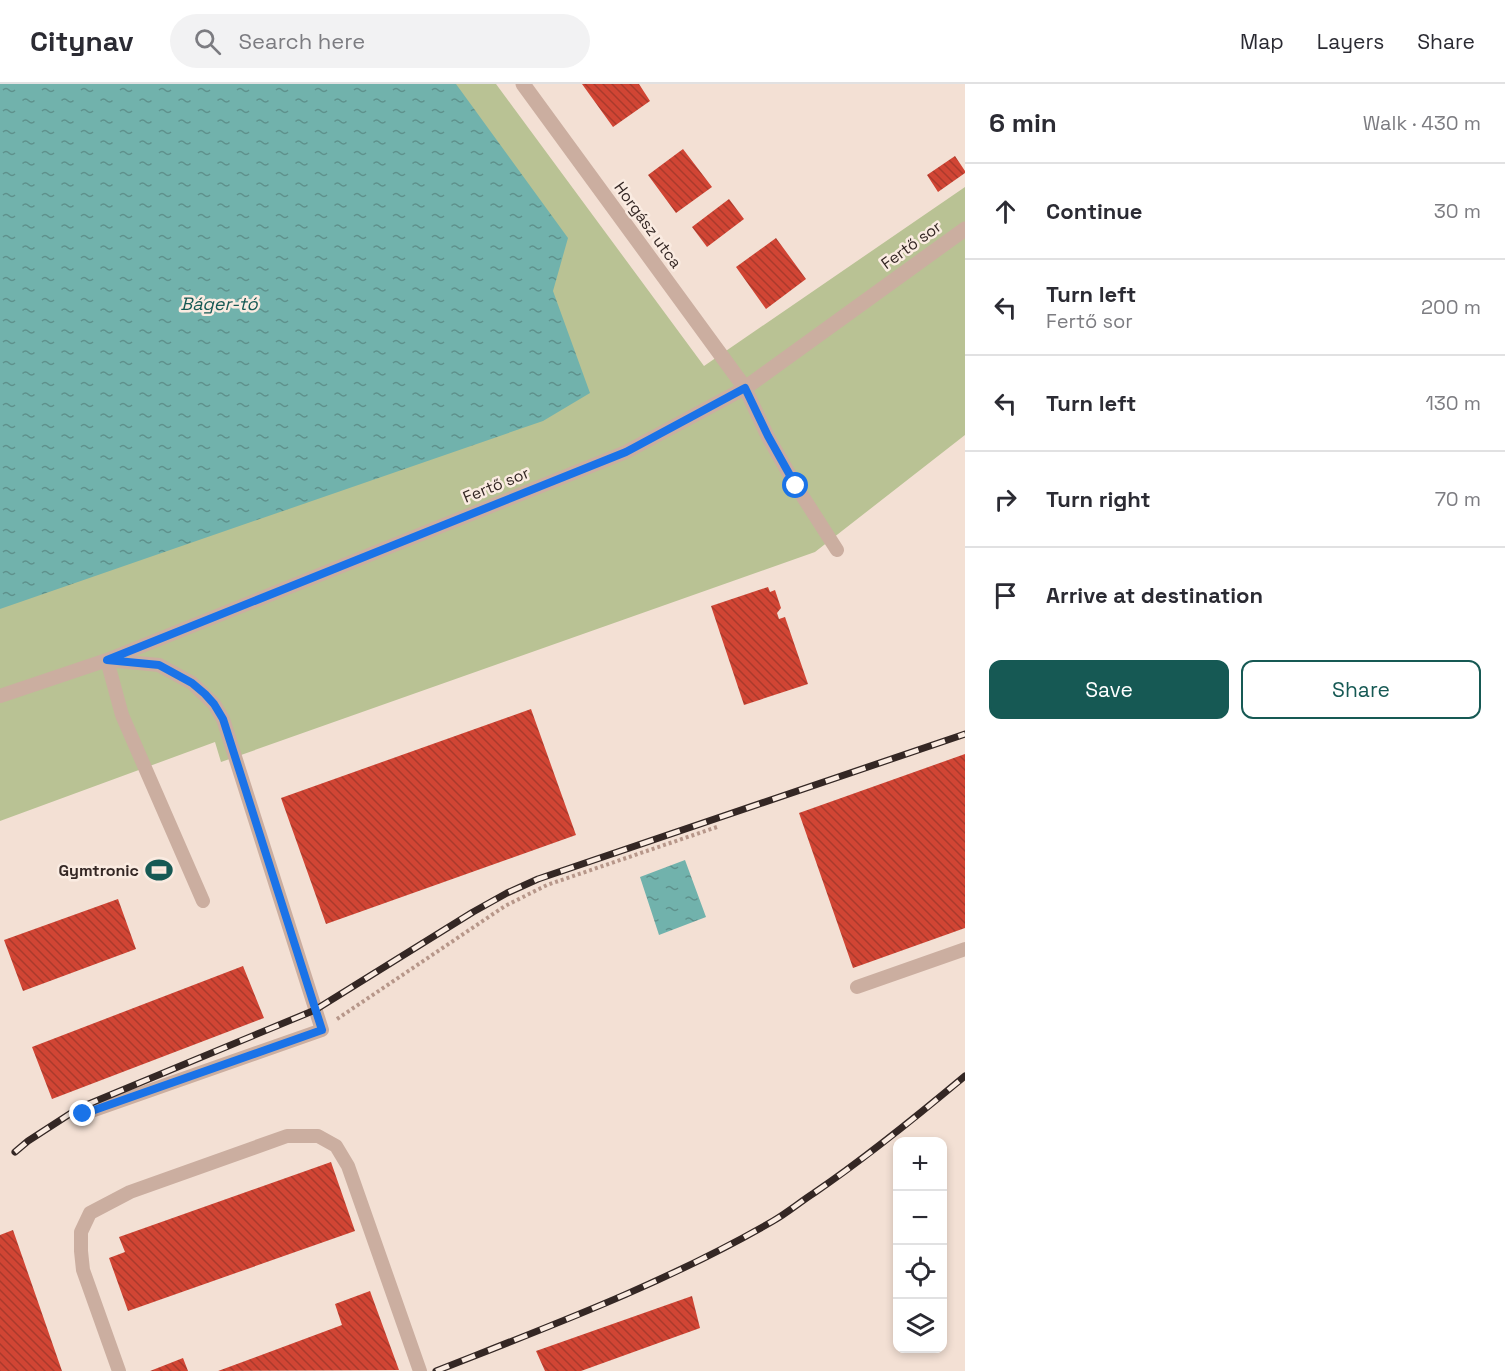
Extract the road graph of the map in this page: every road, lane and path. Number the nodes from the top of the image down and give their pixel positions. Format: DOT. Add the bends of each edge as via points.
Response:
graph roads {
  1 [pos="523,84"];
  2 [pos="965,228"];
  3 [pos="745,388"];
  4 [pos="837,550"];
  5 [pos="107,660"];
  6 [pos="0,696"];
  7 [pos="717,827"];
  8 [pos="203,901"];
  9 [pos="965,949"];
  10 [pos="857,987"];
  11 [pos="322,1030"];
  12 [pos="83,1114"];
  13 [pos="119,1371"];
  14 [pos="420,1371"];
  1 -- 3 [label="street, Horgász utca"];
  2 -- 3 [label="street, Fertő sor"];
  3 -- 4 [label="lane" via="796,486"];
  3 -- 5 [label="lane, Fertő sor" via="626,452"];
  5 -- 6 [label="lane, Fertő sor"];
  5 -- 8 [label="lane" via="122,715"];
  5 -- 11 [label="lane" via="159,665 192,683 223,719"];
  7 -- 11 [label="path" via="526,895"];
  9 -- 10 [label="lane"];
  11 -- 12 [label="lane"];
  13 -- 14 [label="lane" via="83,1270 81,1232 90,1213 130,1192 287,1136 318,1136 336,1146 348,1166"];
}
